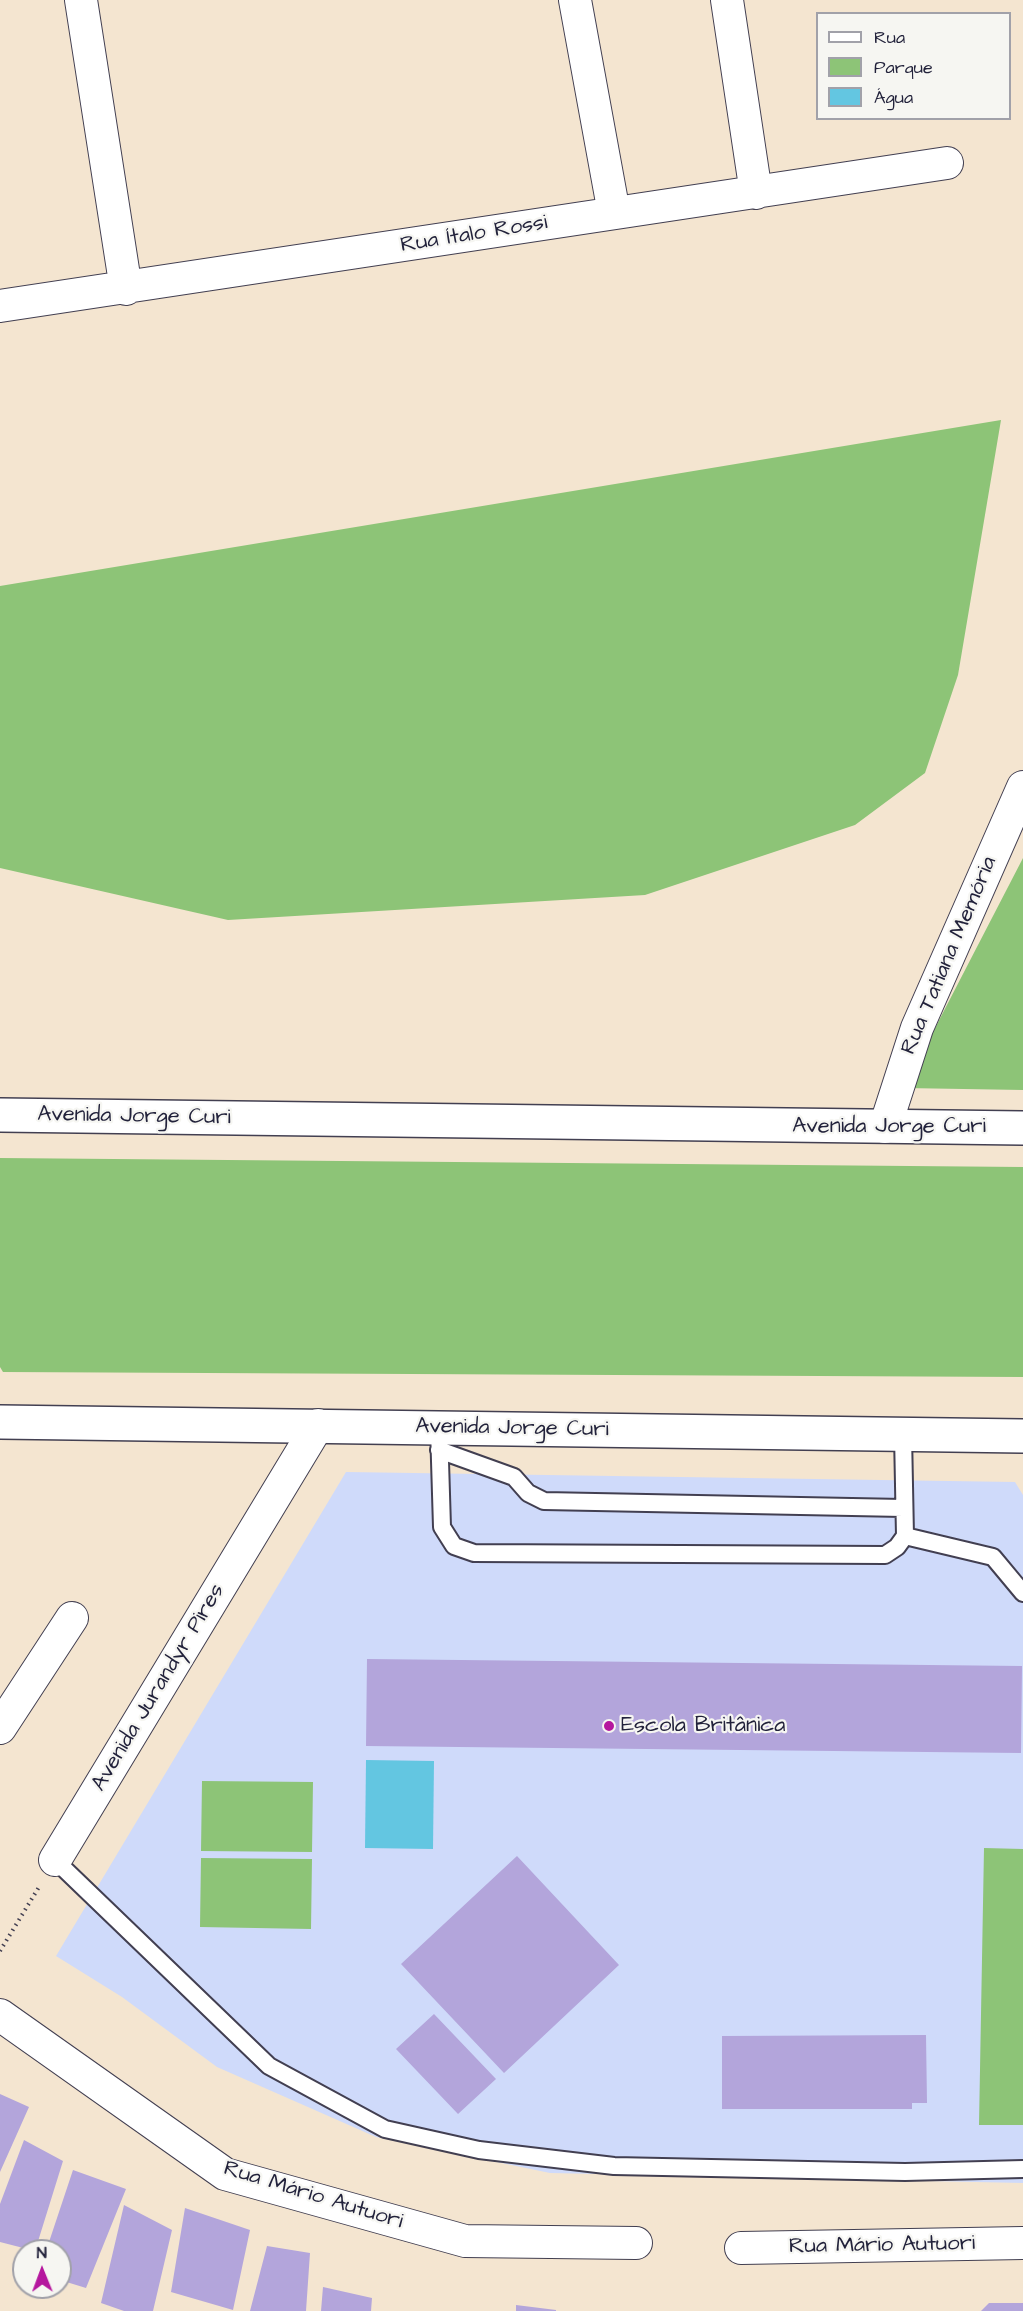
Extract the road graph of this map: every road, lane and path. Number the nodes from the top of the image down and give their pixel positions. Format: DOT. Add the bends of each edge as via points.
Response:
graph roads {
  1 [pos="81,0"];
  2 [pos="575,0"];
  3 [pos="727,0"];
  4 [pos="947,163"];
  5 [pos="756,193"];
  6 [pos="614,213"];
  7 [pos="126,289"];
  8 [pos="0,306"];
  9 [pos="1023,787"];
  10 [pos="0,1115"];
  11 [pos="885,1127"];
  12 [pos="1023,1128"];
  13 [pos="0,1422"];
  14 [pos="318,1425"];
  15 [pos="903,1434"];
  16 [pos="1023,1436"];
  17 [pos="439,1439"];
  18 [pos="903,1508"];
  19 [pos="905,1536"];
  20 [pos="1023,1593"];
  21 [pos="72,1618"];
  22 [pos="0,1728"];
  23 [pos="55,1860"];
  24 [pos="0,1951"];
  25 [pos="0,2015"];
  26 [pos="1023,2169"];
  27 [pos="636,2243"];
  28 [pos="1023,2243"];
  29 [pos="741,2248"];
  1 -- 7 [label="street"];
  2 -- 6 [label="street"];
  3 -- 5 [label="street"];
  4 -- 5 [label="street, Rua Ítalo Rossi"];
  5 -- 6 [label="street, Rua Ítalo Rossi"];
  6 -- 7 [label="street, Rua Ítalo Rossi"];
  7 -- 8 [label="street, Rua Ítalo Rossi"];
  9 -- 11 [label="street, Rua Tatiana Memória" via="917,1028"];
  10 -- 11 [label="street, Avenida Jorge Curi"];
  11 -- 12 [label="street, Avenida Jorge Curi"];
  13 -- 14 [label="street, Avenida Jorge Curi"];
  14 -- 17 [label="street, Avenida Jorge Curi"];
  14 -- 23 [label="street, Avenida Jurandyr Pires"];
  15 -- 16 [label="street, Avenida Jorge Curi"];
  15 -- 17 [label="street, Avenida Jorge Curi"];
  15 -- 18 [label="lane"];
  17 -- 18 [label="lane" via="514,1478 528,1493 544,1501"];
  17 -- 19 [label="lane" via="442,1527 454,1546 474,1553 863,1557 885,1555"];
  18 -- 19 [label="lane"];
  19 -- 20 [label="lane" via="993,1557"];
  21 -- 22 [label="street"];
  23 -- 24 [label="path"];
  23 -- 26 [label="lane" via="269,2066 385,2129 479,2150 614,2166 905,2172"];
  25 -- 27 [label="street, Rua Mário Autuori" via="225,2174 465,2241"];
  28 -- 29 [label="street, Rua Mário Autuori"];
}
